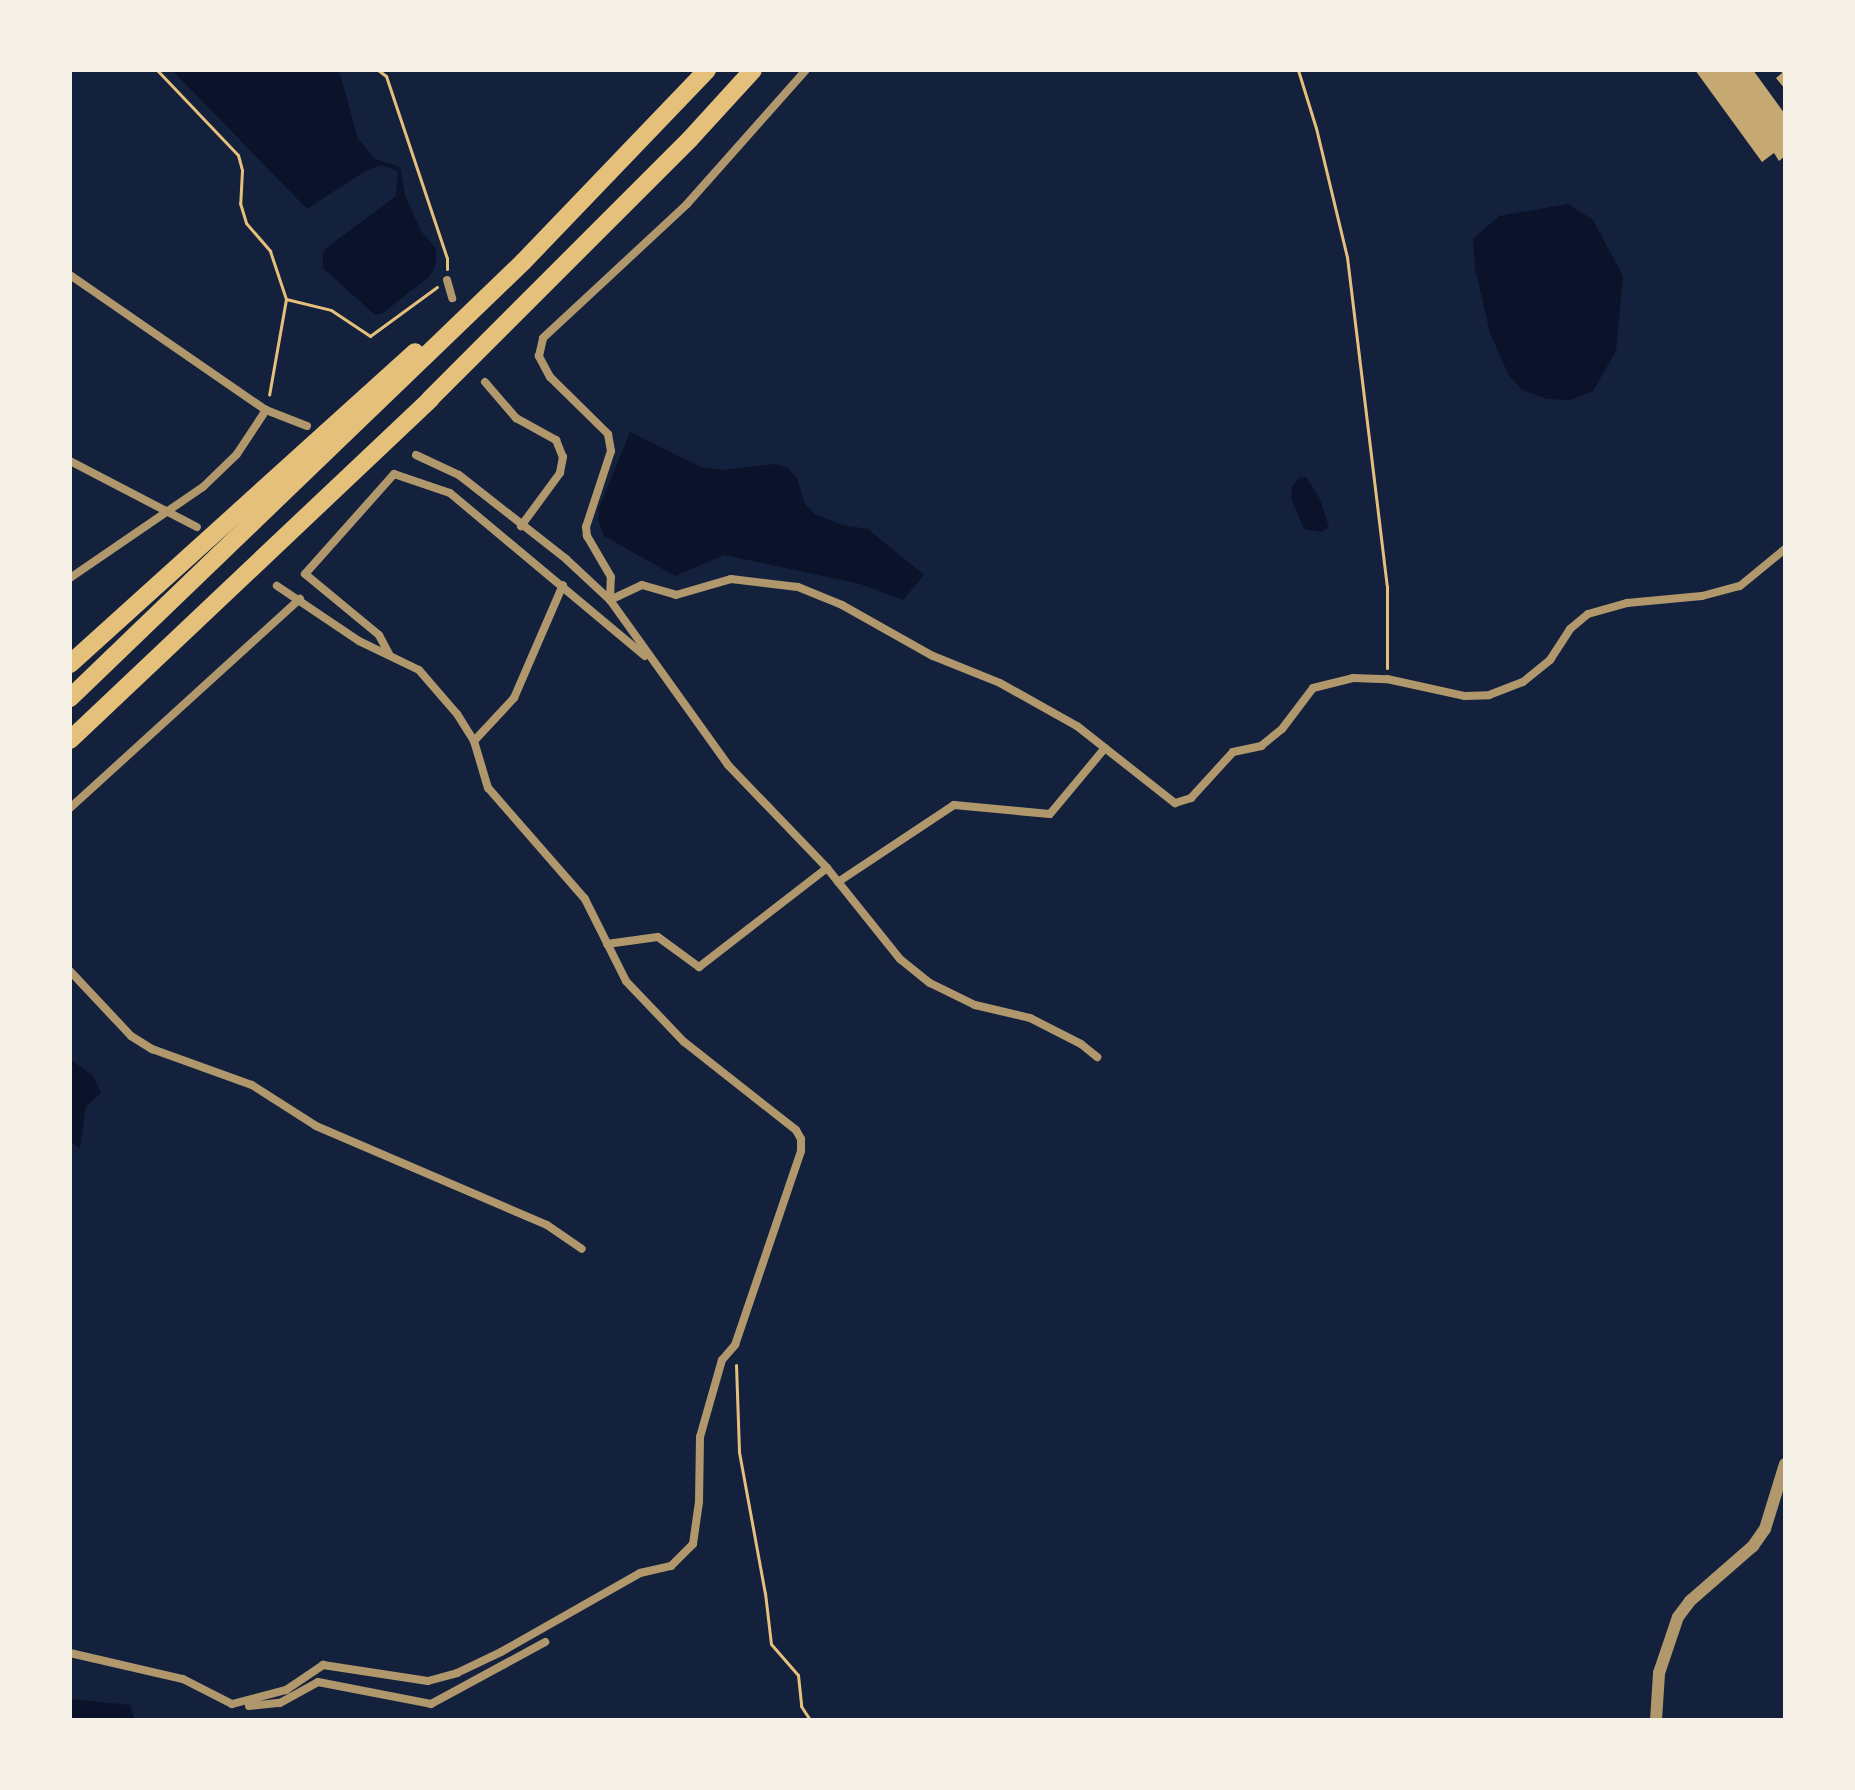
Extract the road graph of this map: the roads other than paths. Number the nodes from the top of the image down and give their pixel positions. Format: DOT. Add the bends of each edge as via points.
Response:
graph roads {
  1 [pos="707,70"];
  2 [pos="753,70"];
  3 [pos="806,70"];
  4 [pos="523,262"];
  5 [pos="70,275"];
  6 [pos="447,280"];
  7 [pos="452,298"];
  8 [pos="485,382"];
  9 [pos="266,410"];
  10 [pos="307,426"];
  11 [pos="416,455"];
  12 [pos="70,461"];
  13 [pos="170,513"];
  14 [pos="521,526"];
  15 [pos="197,527"];
  16 [pos="1785,549"];
  17 [pos="70,578"];
  18 [pos="563,585"];
  19 [pos="277,586"];
  20 [pos="300,599"];
  21 [pos="610,600"];
  22 [pos="389,654"];
  23 [pos="652,661"];
  24 [pos="70,664"];
  25 [pos="70,698"];
  26 [pos="70,740"];
  27 [pos="474,741"];
  28 [pos="1105,748"];
  29 [pos="70,808"];
  30 [pos="827,868"];
  31 [pos="838,882"];
  32 [pos="607,944"];
  33 [pos="70,971"];
  34 [pos="1097,1057"];
  35 [pos="582,1249"];
  36 [pos="1785,1464"];
  37 [pos="545,1642"];
  38 [pos="70,1653"];
  39 [pos="232,1704"];
  40 [pos="1656,1720"];
  1 -- 4 [label="highway"];
  2 -- 26 [label="highway" via="430,399"];
  3 -- 21 [label="street" via="687,204 543,338 539,356 550,377 608,434 611,451 586,527 611,577"];
  4 -- 24 [label="highway" via="398,366"];
  4 -- 25 [label="highway"];
  5 -- 9 [label="street"];
  6 -- 7 [label="street"];
  8 -- 14 [label="street" via="516,418 556,440 563,457 560,473"];
  9 -- 10 [label="street"];
  9 -- 13 [label="street" via="237,454"];
  11 -- 14 [label="street" via="459,475"];
  12 -- 13 [label="street"];
  13 -- 15 [label="street"];
  13 -- 17 [label="street"];
  14 -- 21 [label="street"];
  16 -- 28 [label="street" via="1740,586 1588,614 1570,629 1550,660 1523,682 1489,695 1465,696 1387,679 1353,678 1313,688 1282,729 1261,746 1233,752 1191,798 1175,803"];
  18 -- 22 [label="street" via="450,493 394,474 305,574 379,635"];
  18 -- 23 [label="street"];
  18 -- 27 [label="street" via="514,698"];
  19 -- 20 [label="street"];
  20 -- 22 [label="street" via="359,641"];
  20 -- 29 [label="street"];
  21 -- 23 [label="street"];
  21 -- 28 [label="street" via="642,585 676,595 731,579 798,587 933,656 1000,683"];
  22 -- 27 [label="street" via="419,670"];
  23 -- 30 [label="street" via="728,765"];
  27 -- 32 [label="street" via="488,788 585,899"];
  28 -- 31 [label="street" via="1050,814 954,805"];
  30 -- 31 [label="street"];
  30 -- 32 [label="street" via="699,967 658,937"];
  31 -- 34 [label="street" via="900,959 930,983 975,1005 1030,1018"];
  32 -- 39 [label="street" via="626,981 684,1042 773,1109 801,1139 700,1437 693,1544 671,1566 640,1573 457,1673 410,1681 323,1665 286,1690"];
  33 -- 35 [label="street" via="131,1036 152,1049 252,1085 316,1126 547,1225"];
  36 -- 40 [label="street" via="1759,1538 1678,1617 1659,1673"];
  37 -- 39 [label="street" via="431,1704 318,1682 280,1703"];
  38 -- 39 [label="street" via="183,1679"];
}
